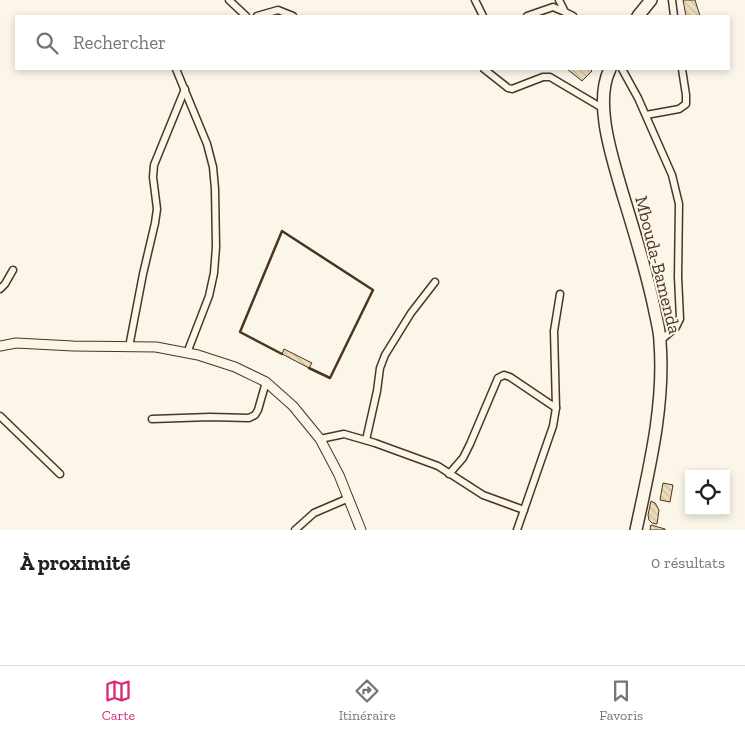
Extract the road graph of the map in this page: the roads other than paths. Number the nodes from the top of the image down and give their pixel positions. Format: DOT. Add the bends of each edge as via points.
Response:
graph roads {
  1 [pos="229,0"];
  2 [pos="475,0"];
  3 [pos="559,0"];
  4 [pos="650,0"];
  5 [pos="672,0"];
  6 [pos="565,12"];
  7 [pos="245,15"];
  8 [pos="260,15"];
  9 [pos="290,15"];
  10 [pos="482,15"];
  11 [pos="530,15"];
  12 [pos="571,15"];
  13 [pos="639,15"];
  14 [pos="674,15"];
  15 [pos="176,70"];
  16 [pos="485,70"];
  17 [pos="610,70"];
  18 [pos="623,70"];
  19 [pos="682,70"];
  20 [pos="185,89"];
  21 [pos="604,109"];
  22 [pos="646,115"];
  23 [pos="13,270"];
  24 [pos="435,282"];
  25 [pos="0,289"];
  26 [pos="560,294"];
  27 [pos="660,341"];
  28 [pos="0,346"];
  29 [pos="129,347"];
  30 [pos="187,353"];
  31 [pos="266,382"];
  32 [pos="556,408"];
  33 [pos="0,416"];
  34 [pos="152,419"];
  35 [pos="320,439"];
  36 [pos="366,440"];
  37 [pos="60,474"];
  38 [pos="449,474"];
  39 [pos="348,498"];
  40 [pos="524,510"];
  41 [pos="295,530"];
  42 [pos="361,530"];
  43 [pos="517,530"];
  44 [pos="636,530"];
  1 -- 7 [label="street"];
  2 -- 10 [label="street"];
  3 -- 6 [label="street"];
  4 -- 13 [label="highway"];
  5 -- 14 [label="street"];
  6 -- 11 [label="street" via="553,7"];
  6 -- 12 [label="street"];
  8 -- 9 [label="street" via="278,10"];
  15 -- 20 [label="street"];
  16 -- 21 [label="street" via="512,89 550,77"];
  17 -- 21 [label="highway, Mbouda-Bamenda"];
  18 -- 22 [label="street"];
  19 -- 22 [label="street" via="686,104 679,109"];
  20 -- 29 [label="street" via="154,165 156,223"];
  20 -- 30 [label="street" via="208,144 213,167 216,248 209,296"];
  21 -- 27 [label="highway, Mbouda-Bamenda" via="608,142 651,290"];
  22 -- 27 [label="street" via="672,175 678,204 680,319"];
  23 -- 25 [label="street"];
  24 -- 36 [label="street" via="384,355"];
  26 -- 32 [label="street" via="554,331"];
  27 -- 44 [label="highway, Mbouda-Bamenda" via="658,414"];
  28 -- 29 [label="street" via="16,343"];
  29 -- 30 [label="street"];
  30 -- 31 [label="street" via="235,366"];
  31 -- 34 [label="street" via="258,410 249,418"];
  31 -- 35 [label="street" via="293,406"];
  32 -- 38 [label="street" via="510,377 498,378 463,458"];
  32 -- 40 [label="street" via="553,426"];
  33 -- 37 [label="street"];
  35 -- 36 [label="street" via="344,434"];
  35 -- 39 [label="street" via="340,475"];
  36 -- 38 [label="street" via="426,461"];
  38 -- 40 [label="street" via="483,495"];
  39 -- 41 [label="street" via="314,513"];
  39 -- 42 [label="street"];
  40 -- 43 [label="street"];
}
